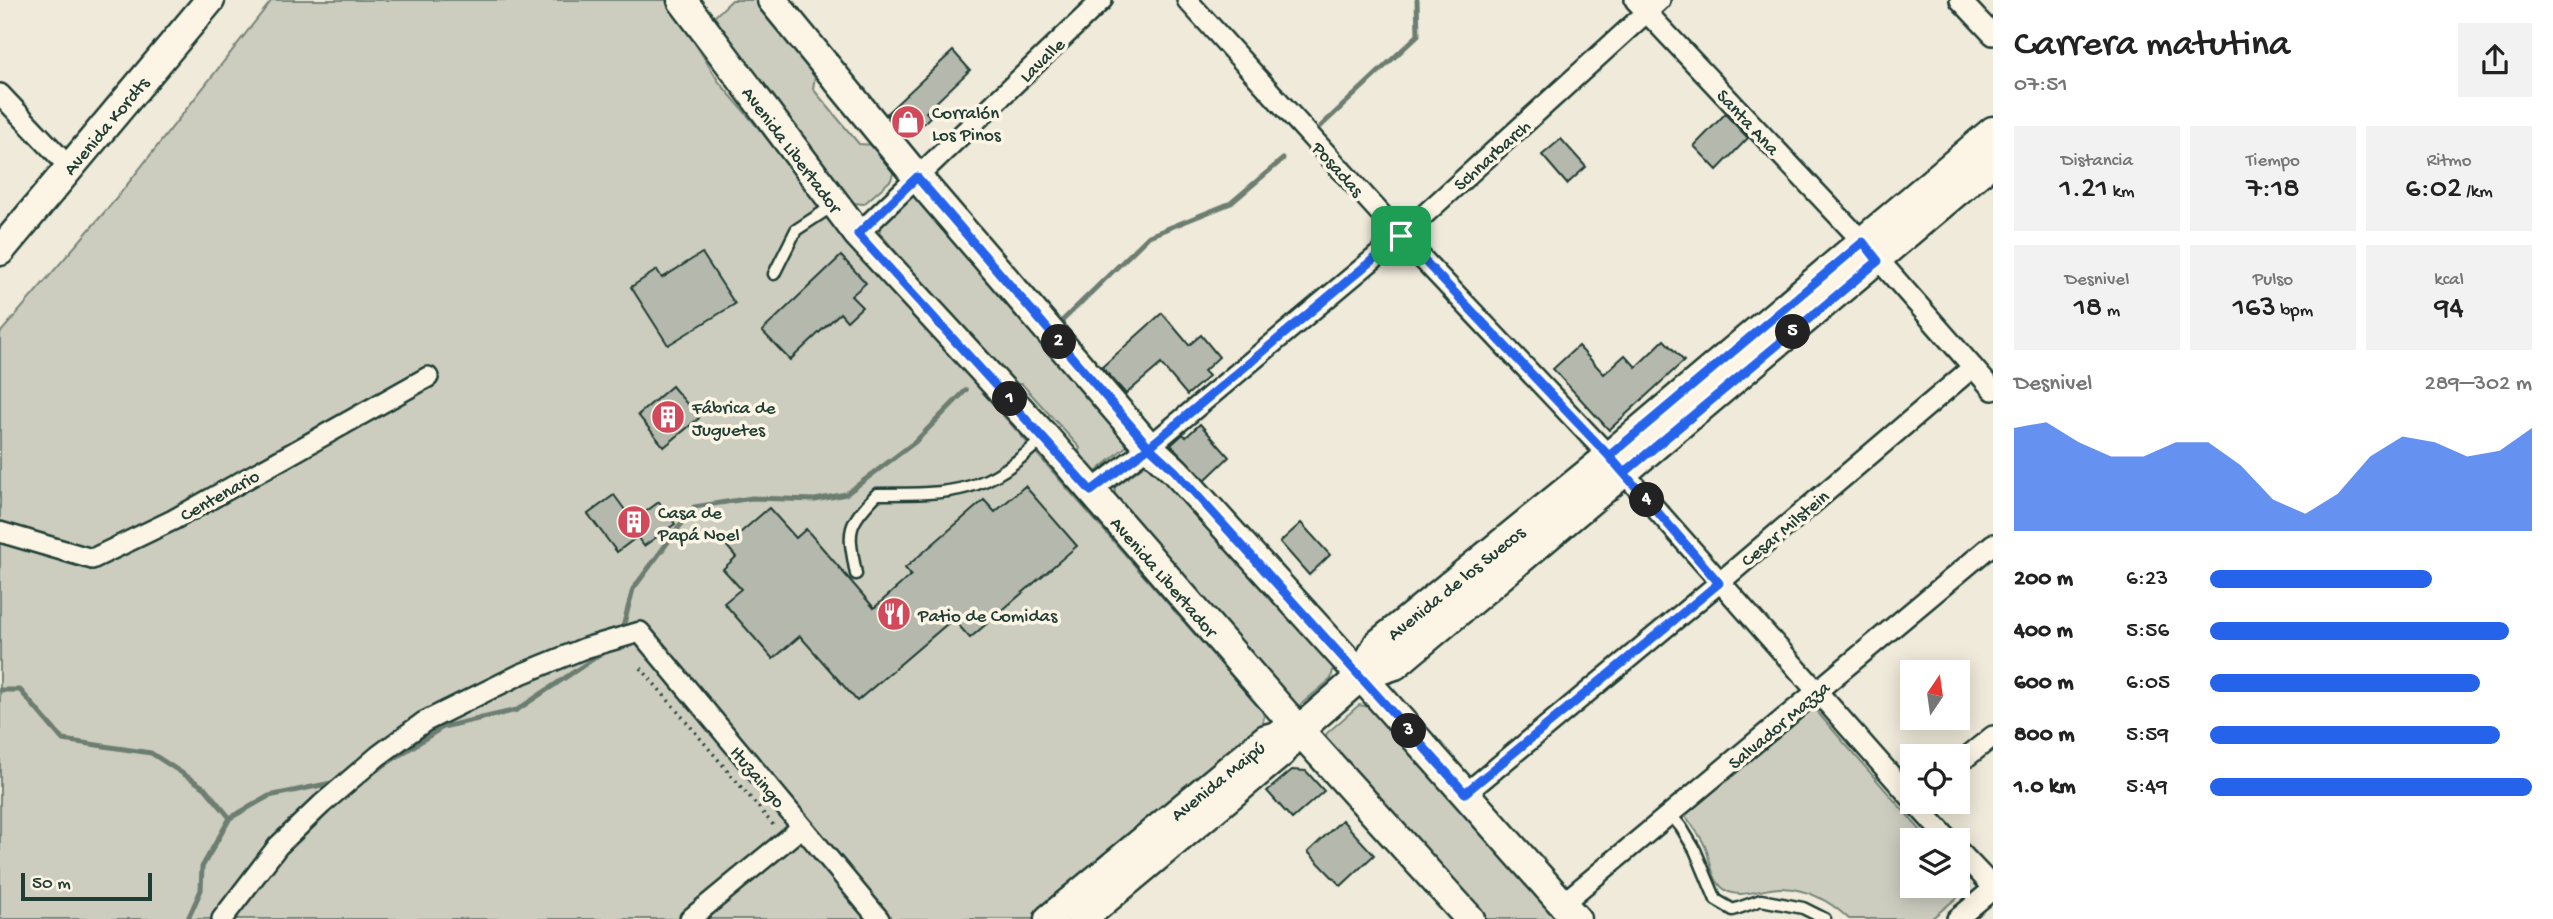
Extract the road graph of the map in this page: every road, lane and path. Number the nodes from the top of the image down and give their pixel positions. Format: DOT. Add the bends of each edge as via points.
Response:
graph roads {
  1 [pos="209,0"];
  2 [pos="772,0"];
  3 [pos="1102,0"];
  4 [pos="1187,0"];
  5 [pos="1961,0"];
  6 [pos="689,3"];
  7 [pos="1647,4"];
  8 [pos="1993,35"];
  9 [pos="0,94"];
  10 [pos="1993,131"];
  11 [pos="1993,161"];
  12 [pos="69,167"];
  13 [pos="917,177"];
  14 [pos="835,205"];
  15 [pos="858,234"];
  16 [pos="1401,236"];
  17 [pos="0,251"];
  18 [pos="1870,251"];
  19 [pos="774,274"];
  20 [pos="1973,367"];
  21 [pos="428,377"];
  22 [pos="1993,390"];
  23 [pos="1045,437"];
  24 [pos="1149,447"];
  25 [pos="1617,465"];
  26 [pos="1091,491"];
  27 [pos="0,532"];
  28 [pos="1993,544"];
  29 [pos="856,574"];
  30 [pos="1719,583"];
  31 [pos="641,668"];
  32 [pos="1361,676"];
  33 [pos="1815,692"];
  34 [pos="1299,730"];
  35 [pos="1993,736"];
  36 [pos="1970,754"];
  37 [pos="1900,787"];
  38 [pos="1465,793"];
  39 [pos="1671,814"];
  40 [pos="1925,814"];
  41 [pos="802,827"];
  42 [pos="776,828"];
  43 [pos="1938,828"];
  44 [pos="1970,863"];
  45 [pos="1993,888"];
  46 [pos="1569,911"];
  47 [pos="222,919"];
  48 [pos="690,919"];
  49 [pos="879,919"];
  50 [pos="1049,919"];
  51 [pos="1083,919"];
  52 [pos="1470,919"];
  53 [pos="1825,919"];
  54 [pos="1957,919"];
  1 -- 12 [label="main road, Avenida Kordts"];
  2 -- 13 [label="main road"];
  3 -- 13 [label="street, Lavalle"];
  4 -- 16 [label="street, Posadas"];
  5 -- 8 [label="street"];
  6 -- 14 [label="main road, Avenida Libertador"];
  7 -- 16 [label="street, Schnarbarch"];
  7 -- 18 [label="street, Santa Ana"];
  9 -- 12 [label="street"];
  10 -- 18 [label="main road, Avenida de los Suecos"];
  11 -- 18 [label="main road, Avenida de los Suecos"];
  12 -- 17 [label="main road, Avenida Kordts"];
  13 -- 15 [label="street, Lavalle"];
  13 -- 24 [label="main road"];
  14 -- 15 [label="main road, Avenida Libertador"];
  14 -- 19 [label="lane" via="796,230"];
  15 -- 23 [label="main road, Avenida Libertador"];
  16 -- 24 [label="street, Schnarbarch"];
  16 -- 25 [label="street, Posadas"];
  18 -- 20 [label="street, Santa Ana"];
  18 -- 25 [label="main road, Avenida de los Suecos"];
  20 -- 22 [label="street, Santa Ana"];
  20 -- 30 [label="street, Cesar Milstein"];
  21 -- 27 [label="street, Centenario" via="173,520 92,559"];
  23 -- 26 [label="main road, Avenida Libertador"];
  23 -- 29 [label="lane" via="994,478 962,490 877,494 858,514 849,534"];
  24 -- 26 [label="street, Schnarbarch"];
  24 -- 32 [label="main road"];
  25 -- 30 [label="street, Posadas"];
  25 -- 32 [label="main road, Avenida de los Suecos" via="1395,665"];
  26 -- 34 [label="main road, Avenida Libertador"];
  28 -- 33 [label="street, Salvador Mazza"];
  30 -- 33 [label="street, Posadas"];
  30 -- 38 [label="street, Cesar Milstein"];
  31 -- 42 [label="path"];
  32 -- 34 [label="main road"];
  32 -- 38 [label="main road"];
  33 -- 37 [label="street, Posadas"];
  33 -- 39 [label="street, Salvador Mazza"];
  34 -- 50 [label="main road, Avenida Maipú" via="1266,739"];
  34 -- 51 [label="main road, Avenida Maipú" via="1281,753"];
  34 -- 52 [label="main road, Avenida Libertador"];
  35 -- 36 [label="street"];
  38 -- 46 [label="main road"];
  39 -- 46 [label="street, Salvador Mazza"];
  39 -- 53 [label="lane" via="1695,850 1716,900 1733,910 1761,900 1803,908"];
  40 -- 43 [label="street, Posadas"];
  41 -- 47 [label="street, Ituzaingo" via="640,632 521,674 424,722 322,804 278,846"];
  41 -- 48 [label="street"];
  41 -- 49 [label="street, Ituzaingo"];
  44 -- 45 [label="street"];
  45 -- 54 [label="street"];
}
